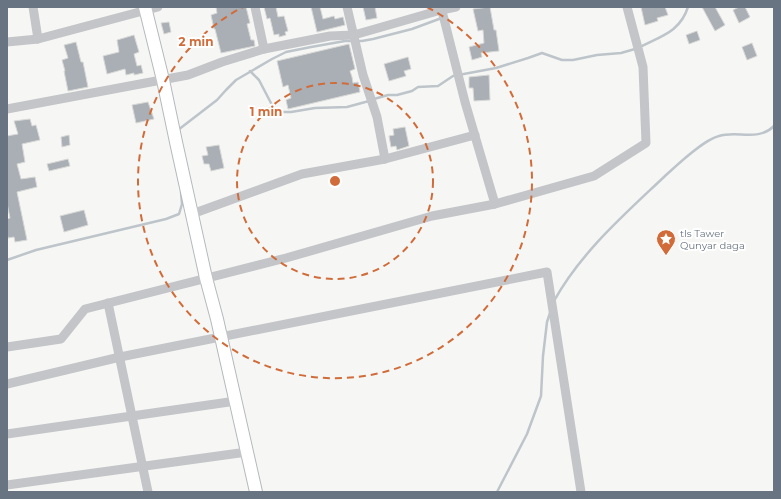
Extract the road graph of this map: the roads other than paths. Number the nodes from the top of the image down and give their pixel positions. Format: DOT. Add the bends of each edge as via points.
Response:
graph roads {
  1 [pos="33,7"];
  2 [pos="158,7"];
  3 [pos="255,7"];
  4 [pos="347,7"];
  5 [pos="456,7"];
  6 [pos="628,7"];
  7 [pos="145,8"];
  8 [pos="441,8"];
  9 [pos="354,34"];
  10 [pos="38,39"];
  11 [pos="7,42"];
  12 [pos="264,49"];
  13 [pos="163,80"];
  14 [pos="7,109"];
  15 [pos="475,135"];
  16 [pos="385,159"];
  17 [pos="495,204"];
  18 [pos="192,214"];
  19 [pos="206,278"];
  20 [pos="108,303"];
  21 [pos="222,337"];
  22 [pos="7,347"];
  23 [pos="120,357"];
  24 [pos="7,384"];
  25 [pos="236,401"];
  26 [pos="132,416"];
  27 [pos="7,434"];
  28 [pos="247,452"];
  29 [pos="143,467"];
  30 [pos="7,485"];
  31 [pos="148,492"];
  32 [pos="256,492"];
  33 [pos="581,492"];
  1 -- 10 [label="street"];
  2 -- 7 [label="street"];
  3 -- 12 [label="street"];
  4 -- 9 [label="street"];
  5 -- 8 [label="street"];
  6 -- 17 [label="street" via="642,67 646,142 594,176"];
  7 -- 10 [label="street"];
  7 -- 13 [label="street"];
  8 -- 9 [label="street"];
  8 -- 15 [label="street"];
  9 -- 12 [label="street"];
  9 -- 16 [label="street" via="362,75 377,117"];
  10 -- 11 [label="street"];
  12 -- 13 [label="street" via="188,75"];
  13 -- 14 [label="street"];
  13 -- 18 [label="street"];
  15 -- 16 [label="street"];
  15 -- 17 [label="street"];
  16 -- 18 [label="street" via="302,174"];
  17 -- 19 [label="street" via="432,216"];
  18 -- 19 [label="street"];
  19 -- 20 [label="street"];
  19 -- 21 [label="street"];
  20 -- 22 [label="street" via="85,309 61,338"];
  20 -- 23 [label="street"];
  21 -- 23 [label="street"];
  21 -- 25 [label="street"];
  21 -- 33 [label="street" via="547,272"];
  23 -- 24 [label="street"];
  23 -- 26 [label="street"];
  25 -- 26 [label="street"];
  25 -- 28 [label="street"];
  26 -- 27 [label="street"];
  26 -- 29 [label="street"];
  28 -- 29 [label="street"];
  28 -- 32 [label="street"];
  29 -- 30 [label="street"];
  29 -- 31 [label="street"];
}
